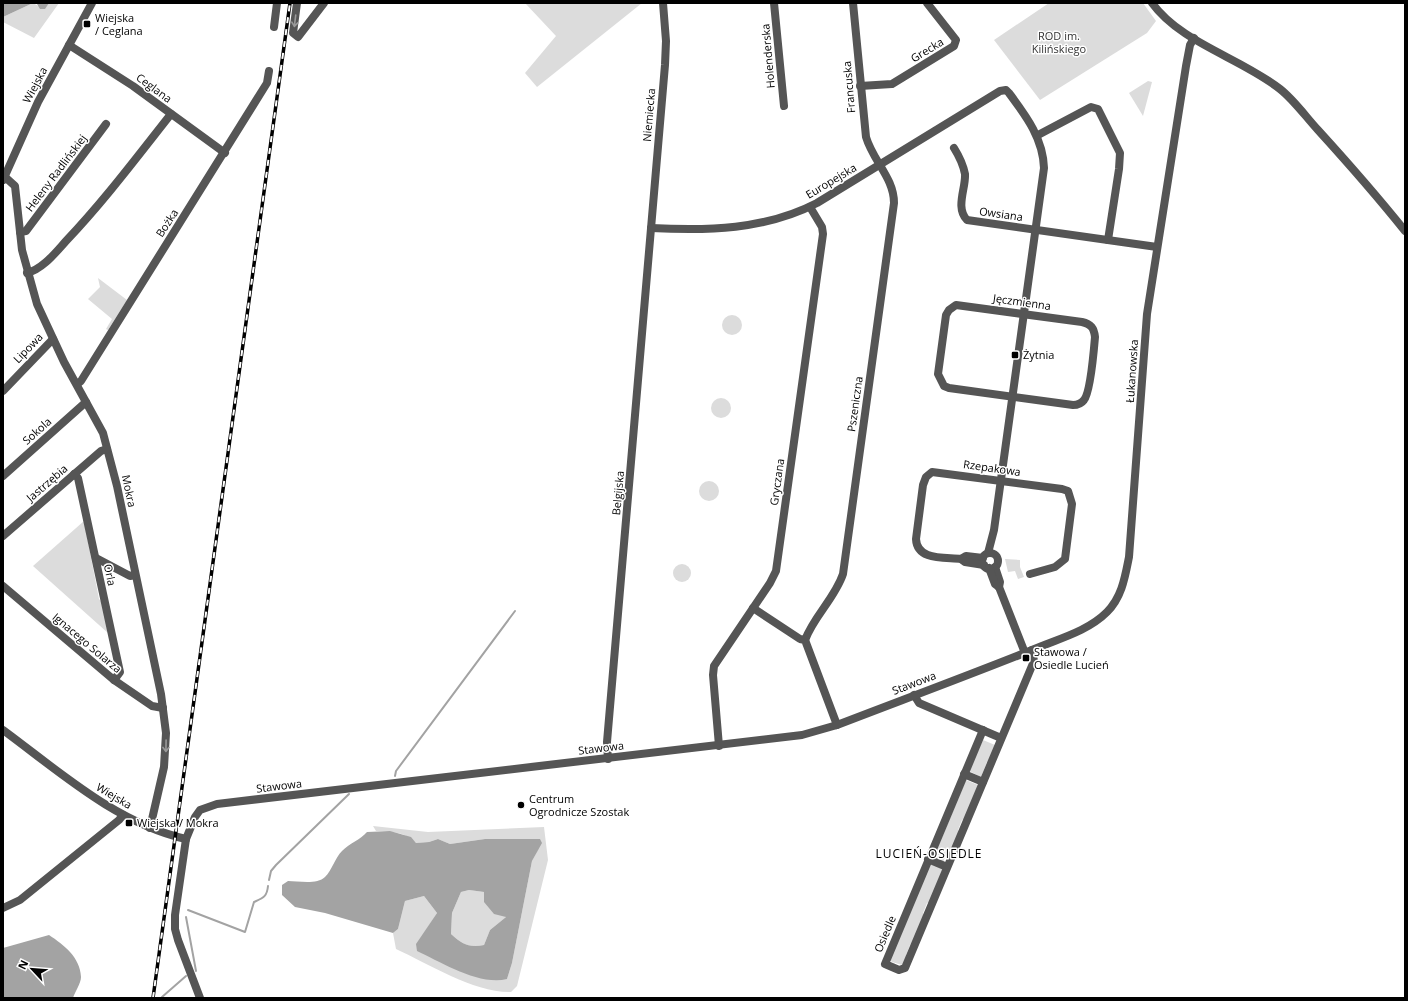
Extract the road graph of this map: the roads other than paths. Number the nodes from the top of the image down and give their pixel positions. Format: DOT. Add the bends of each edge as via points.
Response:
graph roads {
  1 [pos="92,3"];
  2 [pos="277,3"];
  3 [pos="297,3"];
  4 [pos="324,3"];
  5 [pos="663,3"];
  6 [pos="774,3"];
  7 [pos="853,3"];
  8 [pos="927,3"];
  9 [pos="1152,3"];
  10 [pos="274,27"];
  11 [pos="1194,38"];
  12 [pos="69,45"];
  13 [pos="269,70"];
  14 [pos="860,86"];
  15 [pos="784,106"];
  16 [pos="170,114"];
  17 [pos="106,124"];
  18 [pos="1038,135"];
  19 [pos="954,148"];
  20 [pos="225,152"];
  21 [pos="879,165"];
  22 [pos="4,178"];
  23 [pos="810,207"];
  24 [pos="651,228"];
  25 [pos="1036,230"];
  26 [pos="1405,231"];
  27 [pos="20,232"];
  28 [pos="1108,240"];
  29 [pos="1158,247"];
  30 [pos="27,273"];
  31 [pos="1024,314"];
  32 [pos="53,339"];
  33 [pos="76,384"];
  34 [pos="3,391"];
  35 [pos="1013,397"];
  36 [pos="86,402"];
  37 [pos="107,448"];
  38 [pos="74,474"];
  39 [pos="3,476"];
  40 [pos="1002,480"];
  41 [pos="3,536"];
  42 [pos="96,558"];
  43 [pos="989,561"];
  44 [pos="1030,574"];
  45 [pos="135,575"];
  46 [pos="3,586"];
  47 [pos="753,608"];
  48 [pos="805,640"];
  49 [pos="1028,651"];
  50 [pos="114,680"];
  51 [pos="914,695"];
  52 [pos="162,708"];
  53 [pos="837,725"];
  54 [pos="3,730"];
  55 [pos="983,730"];
  56 [pos="1001,738"];
  57 [pos="719,746"];
  58 [pos="608,759"];
  59 [pos="964,774"];
  60 [pos="983,782"];
  61 [pos="123,815"];
  62 [pos="150,828"];
  63 [pos="186,839"];
  64 [pos="928,859"];
  65 [pos="947,867"];
  66 [pos="3,908"];
  67 [pos="200,998"];
  1 -- 12 [label="street, Wiejska"];
  2 -- 10 [label="street"];
  3 -- 4 [label="street, one-way" via="293,33 298,37"];
  5 -- 24 [label="street, Niemiecka" via="665,66"];
  6 -- 15 [label="street, Holenderska"];
  7 -- 14 [label="street, Francuska"];
  8 -- 14 [label="street, Grecka" via="956,40 954,46 892,84"];
  9 -- 11 [label="street" via="1170,22"];
  11 -- 26 [label="street" via="1257,72 1282,91 1368,185"];
  11 -- 29 [label="street, Łukanowska" via="1186,66"];
  12 -- 16 [label="street, Ceglana" via="133,86"];
  12 -- 22 [label="street, Wiejska" via="38,102"];
  13 -- 20 [label="street, Bożka" via="267,83"];
  14 -- 21 [label="street, Francuska" via="866,136"];
  16 -- 20 [label="street, Ceglana"];
  16 -- 30 [label="street" via="103,202 49,259 33,272"];
  17 -- 27 [label="street, Heleny Radlińskiej" via="26,230"];
  18 -- 21 [label="street, Europejska" via="1009,93 1003,90"];
  18 -- 25 [label="street" via="1044,168"];
  18 -- 28 [label="street" via="1091,107 1096,107 1100,112 1120,153"];
  19 -- 25 [label="street, Owsiana" via="964,173 961,209 964,217 973,222"];
  20 -- 33 [label="street, Bożka" via="81,381"];
  21 -- 23 [label="street, Europejska"];
  21 -- 48 [label="street, Pszeniczna" via="893,187 894,203 843,574"];
  22 -- 27 [label="street, Mokra" via="15,186"];
  23 -- 24 [label="street, Europejska" via="759,223 720,229"];
  23 -- 47 [label="street, Gryczana" via="822,227 823,234 777,563 774,577"];
  24 -- 58 [label="street, Belgijska"];
  25 -- 28 [label="street, Owsiana"];
  25 -- 31 [label="street"];
  27 -- 30 [label="street, Mokra"];
  28 -- 29 [label="street, Owsiana"];
  29 -- 49 [label="street, Łukanowska" via="1147,320 1129,557 1122,589 1111,608 1094,622"];
  30 -- 32 [label="street, Mokra" via="37,304"];
  31 -- 35 [label="street"];
  31 -- 35 [label="street, Jęczmienna" via="1085,322 1092,327 1095,337 1087,395 1082,403 1073,405"];
  31 -- 35 [label="street, Jęczmienna" via="953,306 946,315 938,374 941,383 950,388"];
  32 -- 33 [label="street, Mokra"];
  32 -- 34 [label="street, Lipowa"];
  33 -- 36 [label="street, Mokra"];
  35 -- 40 [label="street"];
  36 -- 37 [label="street, Mokra" via="103,433"];
  36 -- 39 [label="street, Sokola"];
  37 -- 38 [label="street, Jastrzębia"];
  37 -- 45 [label="street, Mokra"];
  38 -- 41 [label="street, Jastrzębia"];
  38 -- 42 [label="street, Orla" via="78,478"];
  40 -- 43 [label="street" via="994,530 996,535"];
  40 -- 43 [label="street, Rzepakowa" via="936,471 929,474 924,481 917,548 923,554 961,559 966,556"];
  40 -- 44 [label="street, Rzepakowa" via="1062,489 1068,491 1072,499 1065,559 1055,568"];
  42 -- 45 [label="street" via="130,576"];
  42 -- 50 [label="street, Orla" via="120,672"];
  43 -- 49 [label="street" via="995,584 999,587"];
  45 -- 52 [label="street, Mokra"];
  46 -- 50 [label="street, Ignacego Solarza"];
  47 -- 48 [label="street"];
  47 -- 57 [label="street, Gryczana" via="713,669"];
  48 -- 53 [label="street"];
  49 -- 51 [label="street, Stawowa"];
  49 -- 56 [label="street, Osiedle" via="1034,653 1034,661"];
  50 -- 52 [label="street, Ignacego Solarza" via="152,706"];
  51 -- 53 [label="street, Stawowa"];
  51 -- 55 [label="street" via="919,703"];
  52 -- 62 [label="street, Mokra, one-way" via="166,733 165,760"];
  53 -- 57 [label="street, Stawowa" via="788,738"];
  54 -- 61 [label="street, Wiejska" via="92,796"];
  55 -- 56 [label="street"];
  55 -- 59 [label="street, Osiedle"];
  56 -- 60 [label="street, Osiedle"];
  57 -- 58 [label="street, Stawowa"];
  58 -- 63 [label="street, Stawowa" via="210,805 198,813"];
  59 -- 60 [label="street"];
  59 -- 64 [label="street, Osiedle"];
  60 -- 65 [label="street, Osiedle"];
  61 -- 62 [label="street, Wiejska"];
  61 -- 66 [label="street" via="20,900"];
  62 -- 63 [label="street, Wiejska"];
  63 -- 67 [label="street" via="175,929"];
  64 -- 65 [label="street"];
  64 -- 65 [label="street, Osiedle" via="885,964 899,970 904,968"];
}
